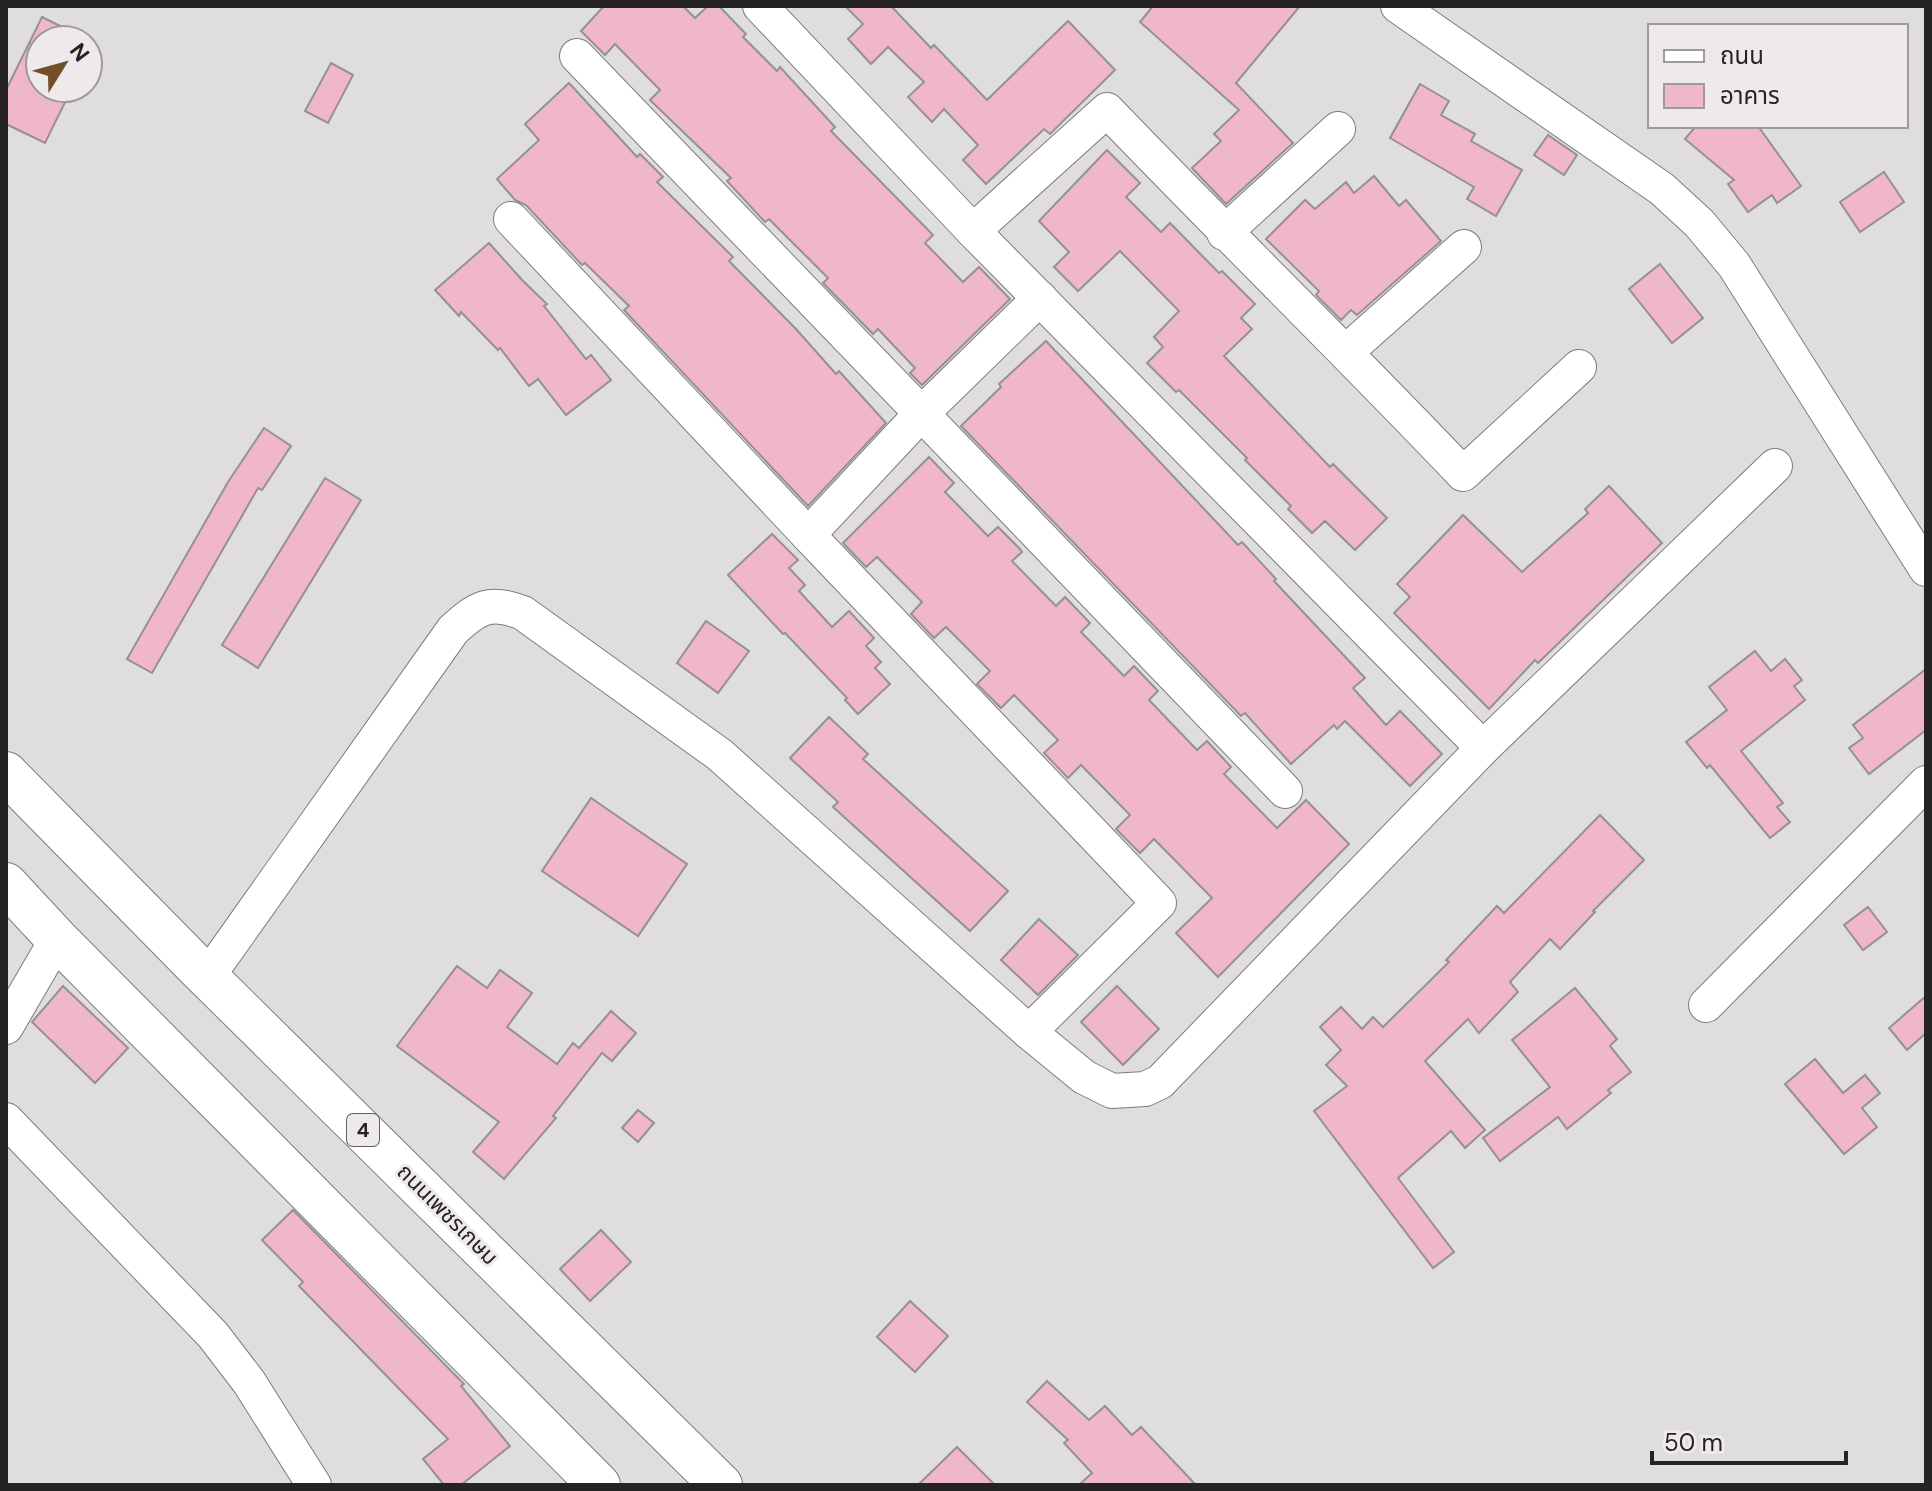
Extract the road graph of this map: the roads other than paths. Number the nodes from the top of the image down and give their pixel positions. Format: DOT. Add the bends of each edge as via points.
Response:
graph roads {
  1 [pos="760,6"];
  2 [pos="1398,6"];
  3 [pos="577,56"];
  4 [pos="1338,129"];
  5 [pos="511,219"];
  6 [pos="973,231"];
  7 [pos="1224,233"];
  8 [pos="1464,247"];
  9 [pos="1040,298"];
  10 [pos="1346,352"];
  11 [pos="1579,367"];
  12 [pos="920,415"];
  13 [pos="1775,466"];
  14 [pos="808,535"];
  15 [pos="1926,569"];
  16 [pos="1483,748"];
  17 [pos="6,773"];
  18 [pos="1926,783"];
  19 [pos="1285,791"];
  20 [pos="6,884"];
  21 [pos="57,939"];
  22 [pos="208,976"];
  23 [pos="1706,1005"];
  24 [pos="6,1027"];
  25 [pos="1029,1032"];
  26 [pos="6,1120"];
  27 [pos="314,1485"];
  28 [pos="599,1485"];
  29 [pos="721,1485"];
  1 -- 6 [label="street"];
  2 -- 15 [label="street" via="1662,189 1699,223 1734,265"];
  3 -- 12 [label="street"];
  4 -- 7 [label="street"];
  5 -- 14 [label="street"];
  6 -- 7 [label="street" via="1107,110"];
  6 -- 9 [label="street"];
  7 -- 10 [label="street"];
  8 -- 10 [label="street"];
  9 -- 12 [label="street"];
  9 -- 16 [label="street"];
  10 -- 11 [label="street" via="1463,474"];
  12 -- 14 [label="street"];
  12 -- 19 [label="street"];
  13 -- 16 [label="street"];
  14 -- 25 [label="street" via="1159,903"];
  16 -- 25 [label="street" via="1160,1082 1145,1089 1112,1091 1084,1077"];
  17 -- 22 [label="main road, ถนนเพชรเกษม / 4"];
  18 -- 23 [label="street"];
  20 -- 21 [label="main road"];
  21 -- 24 [label="street"];
  21 -- 28 [label="main road"];
  22 -- 25 [label="street" via="453,630 486,606 506,606 720,755"];
  22 -- 29 [label="main road, ถนนเพชรเกษม / 4"];
  26 -- 27 [label="street" via="213,1335"];
}
